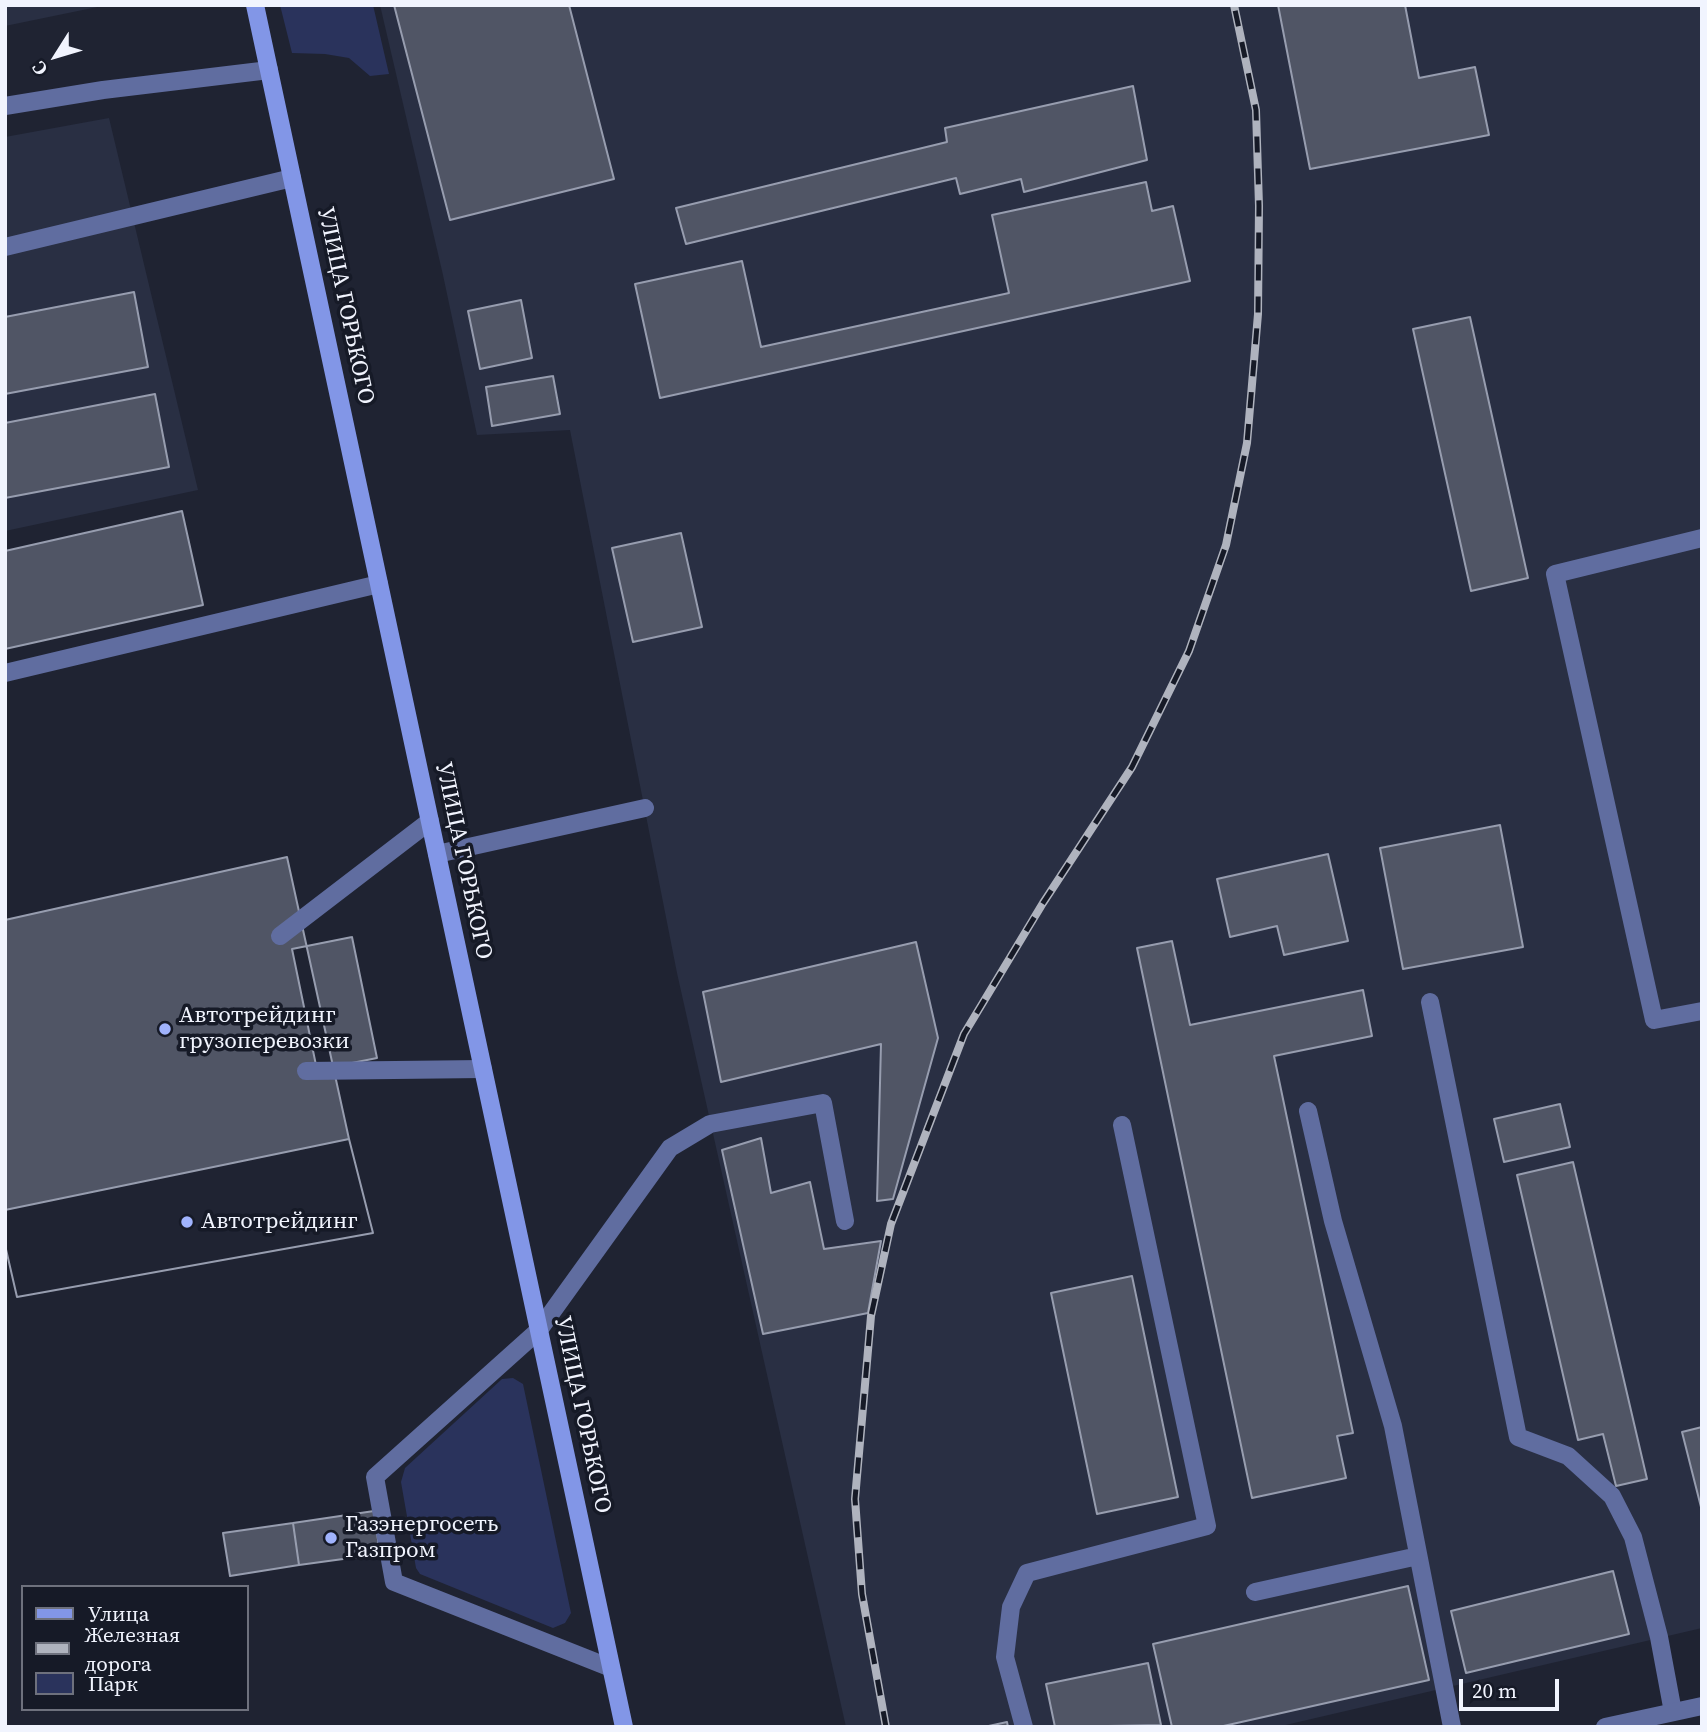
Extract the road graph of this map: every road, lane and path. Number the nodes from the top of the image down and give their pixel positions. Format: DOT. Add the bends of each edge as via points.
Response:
graph roads {
  1 [pos="255,5"];
  2 [pos="269,70"];
  3 [pos="5,106"];
  4 [pos="292,178"];
  5 [pos="5,247"];
  6 [pos="1702,538"];
  7 [pos="379,584"];
  8 [pos="5,673"];
  9 [pos="645,808"];
  10 [pos="430,821"];
  11 [pos="437,854"];
  12 [pos="280,936"];
  13 [pos="1430,1002"];
  14 [pos="1702,1011"];
  15 [pos="483,1069"];
  16 [pos="306,1070"];
  17 [pos="1308,1111"];
  18 [pos="1122,1125"];
  19 [pos="845,1221"];
  20 [pos="539,1330"];
  21 [pos="1418,1556"];
  22 [pos="1255,1592"];
  23 [pos="611,1668"];
  24 [pos="1702,1706"];
  25 [pos="1672,1712"];
  26 [pos="624,1727"];
  27 [pos="1024,1727"];
  28 [pos="1452,1727"];
  29 [pos="1605,1727"];
  1 -- 2 [label="street, УЛИЦА ГОРЬКОГО"];
  2 -- 3 [label="street"];
  2 -- 4 [label="street, УЛИЦА ГОРЬКОГО"];
  4 -- 5 [label="street"];
  4 -- 7 [label="street, УЛИЦА ГОРЬКОГО"];
  6 -- 14 [label="street" via="1555,574 1654,1020"];
  7 -- 8 [label="street"];
  7 -- 10 [label="street, УЛИЦА ГОРЬКОГО"];
  9 -- 11 [label="street"];
  10 -- 11 [label="street, УЛИЦА ГОРЬКОГО"];
  10 -- 12 [label="street"];
  11 -- 15 [label="street, УЛИЦА ГОРЬКОГО"];
  13 -- 25 [label="street" via="1518,1437 1568,1456 1612,1496 1633,1537 1659,1637"];
  15 -- 16 [label="street"];
  15 -- 20 [label="street, УЛИЦА ГОРЬКОГО"];
  17 -- 21 [label="street" via="1333,1221 1393,1426"];
  18 -- 27 [label="street" via="1207,1526 1027,1573 1011,1607 1005,1657"];
  19 -- 20 [label="street" via="823,1103 710,1124 670,1148"];
  20 -- 23 [label="street, УЛИЦА ГОРЬКОГО"];
  20 -- 23 [label="street" via="375,1476 394,1582"];
  21 -- 22 [label="street"];
  21 -- 28 [label="street"];
  23 -- 26 [label="street, УЛИЦА ГОРЬКОГО"];
  24 -- 25 [label="street"];
  25 -- 29 [label="street"];
}
